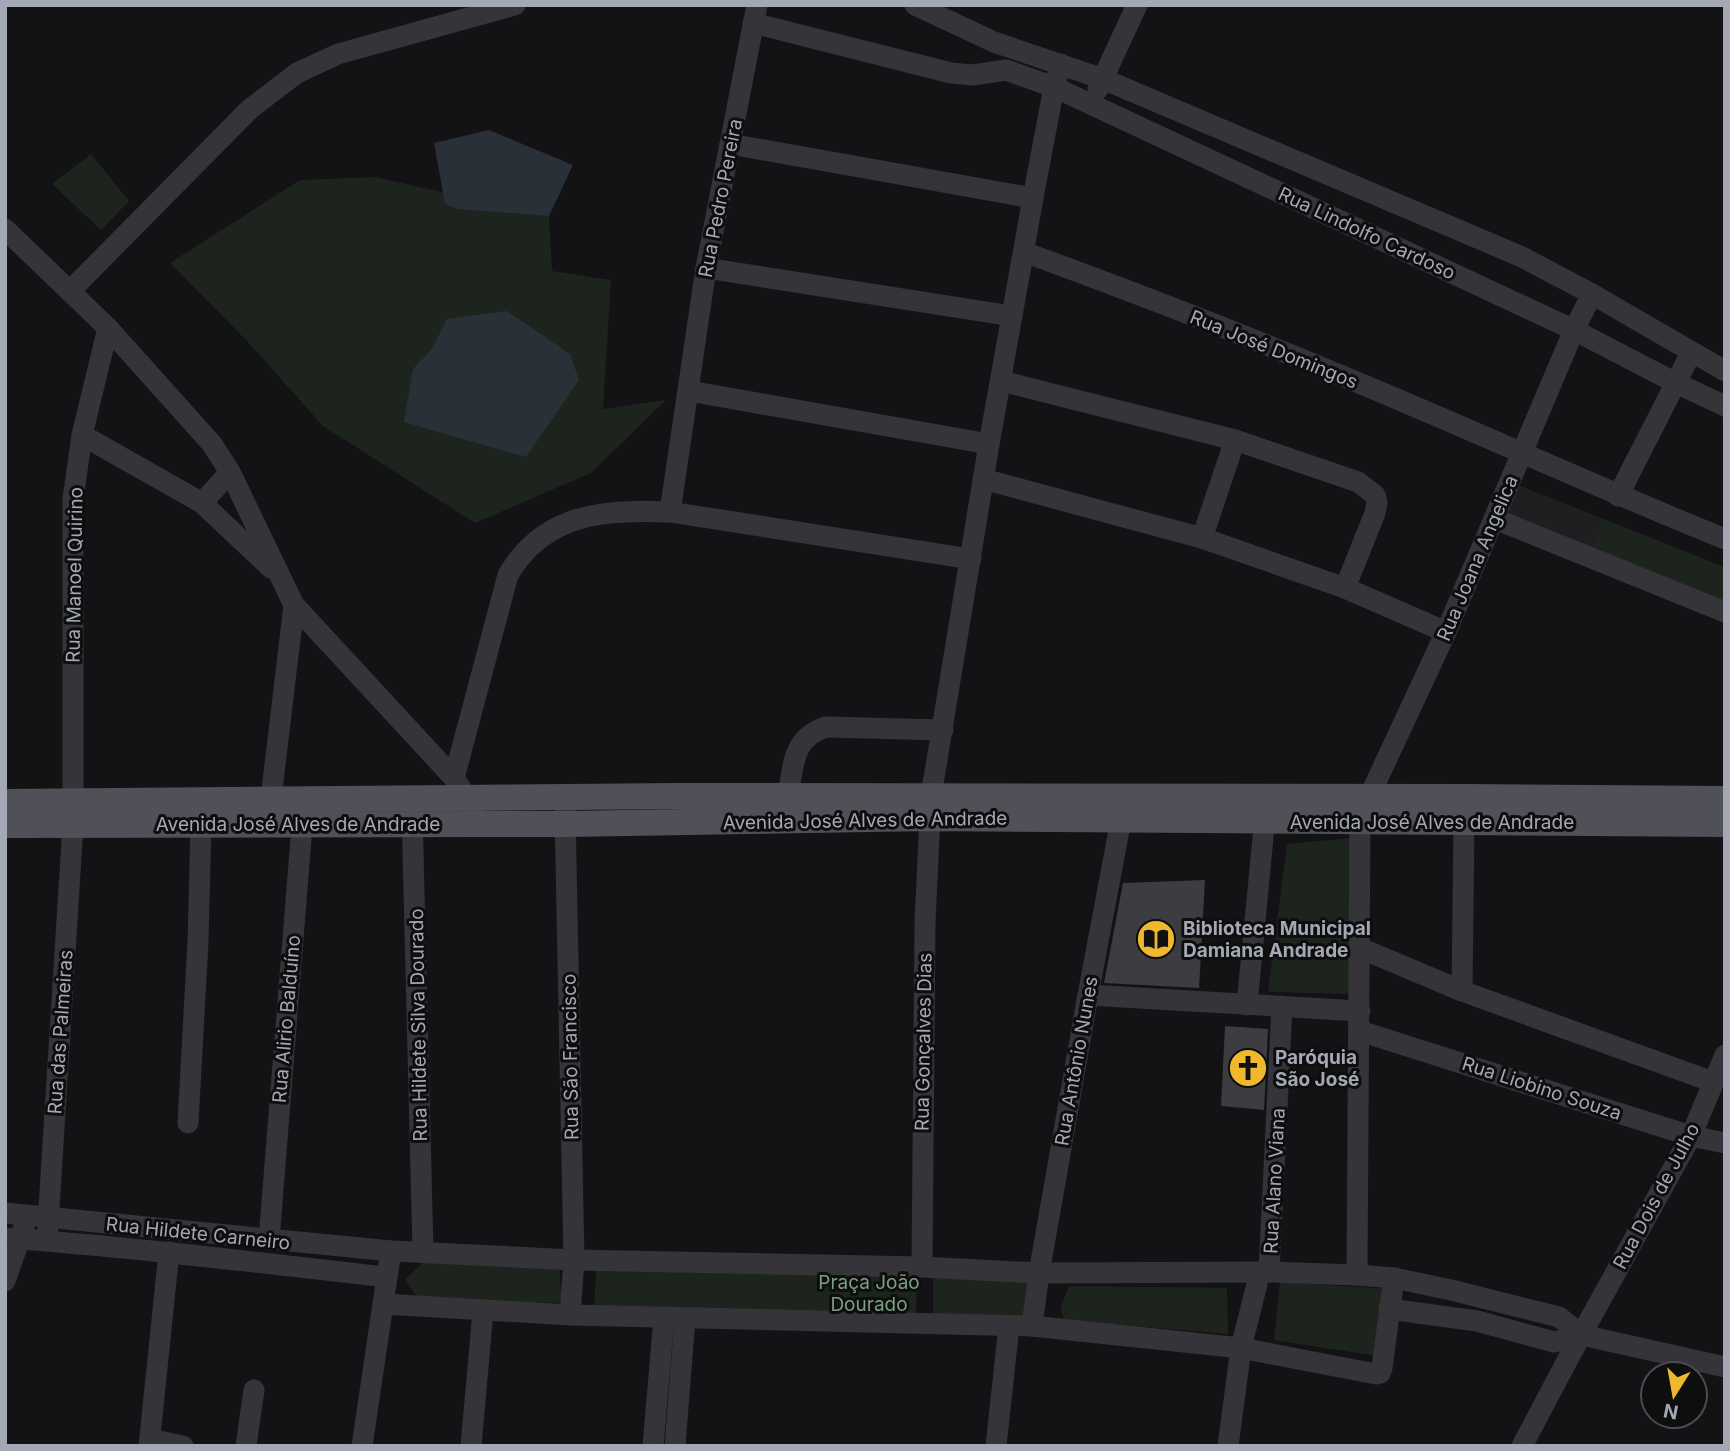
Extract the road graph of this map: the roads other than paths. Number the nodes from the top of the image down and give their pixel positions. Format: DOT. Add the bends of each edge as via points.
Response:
graph roads {
  1 [pos="515,5"];
  2 [pos="915,5"];
  3 [pos="1137,5"];
  4 [pos="755,14"];
  5 [pos="1012,49"];
  6 [pos="1061,64"];
  7 [pos="1006,70"];
  8 [pos="1103,79"];
  9 [pos="1054,87"];
  10 [pos="1091,104"];
  11 [pos="730,144"];
  12 [pos="1033,198"];
  13 [pos="5,229"];
  14 [pos="1024,251"];
  15 [pos="706,268"];
  16 [pos="70,291"];
  17 [pos="1592,294"];
  18 [pos="1012,316"];
  19 [pos="108,328"];
  20 [pos="1574,330"];
  21 [pos="1691,353"];
  22 [pos="1725,371"];
  23 [pos="1001,381"];
  24 [pos="1674,383"];
  25 [pos="689,391"];
  26 [pos="1725,406"];
  27 [pos="82,435"];
  28 [pos="1236,440"];
  29 [pos="989,444"];
  30 [pos="1522,453"];
  31 [pos="230,472"];
  32 [pos="983,479"];
  33 [pos="1618,496"];
  34 [pos="202,503"];
  35 [pos="670,512"];
  36 [pos="1495,519"];
  37 [pos="1202,538"];
  38 [pos="1725,539"];
  39 [pos="971,559"];
  40 [pos="281,578"];
  41 [pos="1345,588"];
  42 [pos="294,605"];
  43 [pos="1725,612"];
  44 [pos="1446,632"];
  45 [pos="943,730"];
  46 [pos="461,788"];
  47 [pos="788,796"];
  48 [pos="412,799"];
  49 [pos="1725,799"];
  50 [pos="5,802"];
  51 [pos="278,807"];
  52 [pos="930,807"];
  53 [pos="1123,808"];
  54 [pos="1266,808"];
  55 [pos="1364,809"];
  56 [pos="565,811"];
  57 [pos="73,813"];
  58 [pos="1464,821"];
  59 [pos="201,824"];
  60 [pos="481,824"];
  61 [pos="1725,824"];
  62 [pos="5,825"];
  63 [pos="412,825"];
  64 [pos="302,826"];
  65 [pos="1360,948"];
  66 [pos="1462,991"];
  67 [pos="1088,995"];
  68 [pos="1247,1005"];
  69 [pos="1282,1006"];
  70 [pos="1360,1021"];
  71 [pos="1725,1055"];
  72 [pos="1713,1082"];
  73 [pos="188,1123"];
  74 [pos="1691,1136"];
  75 [pos="1725,1143"];
  76 [pos="5,1213"];
  77 [pos="38,1216"];
  78 [pos="202,1234"];
  79 [pos="13,1239"];
  80 [pos="47,1240"];
  81 [pos="269,1240"];
  82 [pos="391,1251"];
  83 [pos="169,1252"];
  84 [pos="423,1252"];
  85 [pos="198,1256"];
  86 [pos="574,1261"];
  87 [pos="922,1267"];
  88 [pos="1265,1272"];
  89 [pos="1039,1273"];
  90 [pos="1357,1275"];
  91 [pos="387,1278"];
  92 [pos="1394,1279"];
  93 [pos="5,1281"];
  94 [pos="1451,1290"];
  95 [pos="383,1304"];
  96 [pos="1389,1309"];
  97 [pos="483,1311"];
  98 [pos="570,1315"];
  99 [pos="1444,1315"];
  100 [pos="675,1318"];
  101 [pos="1009,1326"];
  102 [pos="1032,1326"];
  103 [pos="1582,1335"];
  104 [pos="1241,1348"];
  105 [pos="1725,1367"];
  106 [pos="254,1390"];
  107 [pos="149,1442"];
  108 [pos="183,1446"];
  109 [pos="246,1446"];
  110 [pos="362,1446"];
  111 [pos="471,1446"];
  112 [pos="653,1446"];
  113 [pos="675,1446"];
  114 [pos="996,1446"];
  115 [pos="1228,1446"];
  116 [pos="1522,1446"];
  1 -- 16 [label="street" via="338,54 297,73 250,108"];
  2 -- 5 [label="street, Rua Lindolfo Cardoso"];
  3 -- 8 [label="street"];
  4 -- 7 [label="street" via="951,73"];
  4 -- 11 [label="street, Rua Pedro Pereira"];
  5 -- 6 [label="street, Rua Lindolfo Cardoso"];
  5 -- 7 [label="street"];
  6 -- 8 [label="street, Rua Lindolfo Cardoso"];
  6 -- 9 [label="street"];
  7 -- 9 [label="street, Rua Lindolfo Cardoso"];
  8 -- 10 [label="street"];
  8 -- 17 [label="street, Rua Lindolfo Cardoso" via="1463,231"];
  9 -- 10 [label="street, Rua Lindolfo Cardoso"];
  9 -- 12 [label="street"];
  10 -- 20 [label="street, Rua Lindolfo Cardoso"];
  11 -- 12 [label="street"];
  11 -- 15 [label="street, Rua Pedro Pereira"];
  12 -- 14 [label="street"];
  13 -- 16 [label="street"];
  14 -- 18 [label="street"];
  14 -- 30 [label="street, Rua José Domingos" via="1171,306"];
  15 -- 18 [label="street"];
  15 -- 25 [label="street, Rua Pedro Pereira"];
  16 -- 19 [label="street"];
  17 -- 20 [label="street, Rua Joana Angelica"];
  17 -- 21 [label="street, Rua Lindolfo Cardoso"];
  18 -- 23 [label="street"];
  19 -- 27 [label="street, Rua Manoel Quirino"];
  19 -- 31 [label="street" via="212,444"];
  20 -- 24 [label="street, Rua Lindolfo Cardoso"];
  20 -- 30 [label="street, Rua Joana Angelica"];
  21 -- 22 [label="street, Rua Lindolfo Cardoso"];
  21 -- 24 [label="street"];
  23 -- 28 [label="street"];
  23 -- 29 [label="street"];
  24 -- 26 [label="street, Rua Lindolfo Cardoso"];
  24 -- 33 [label="street"];
  25 -- 29 [label="street"];
  25 -- 35 [label="street, Rua Pedro Pereira"];
  27 -- 34 [label="street"];
  27 -- 57 [label="street, Rua Manoel Quirino" via="73,499"];
  28 -- 37 [label="street"];
  28 -- 41 [label="street" via="1358,482 1375,495 1375,513"];
  29 -- 32 [label="street"];
  30 -- 33 [label="street, Rua José Domingos"];
  30 -- 36 [label="street, Rua Joana Angelica"];
  31 -- 34 [label="street"];
  31 -- 40 [label="street"];
  32 -- 37 [label="street"];
  32 -- 39 [label="street"];
  33 -- 38 [label="street, Rua José Domingos"];
  34 -- 40 [label="street"];
  35 -- 39 [label="street"];
  35 -- 46 [label="street" via="599,513 568,522 522,554 508,575"];
  36 -- 43 [label="street"];
  36 -- 44 [label="street, Rua Joana Angelica"];
  37 -- 41 [label="street"];
  39 -- 45 [label="street"];
  40 -- 42 [label="street"];
  41 -- 44 [label="street"];
  42 -- 46 [label="street"];
  42 -- 51 [label="street"];
  44 -- 55 [label="street, Rua Joana Angelica"];
  45 -- 47 [label="street" via="826,727 813,732 797,751"];
  45 -- 52 [label="street"];
  46 -- 48 [label="main road, Avenida José Alves de Andrade"];
  46 -- 56 [label="main road, Avenida José Alves de Andrade"];
  46 -- 60 [label="street"];
  47 -- 52 [label="main road, Avenida José Alves de Andrade"];
  47 -- 56 [label="main road, Avenida José Alves de Andrade"];
  48 -- 51 [label="main road, Avenida José Alves de Andrade"];
  48 -- 63 [label="street, Rua Hildete Silva Dourado"];
  49 -- 55 [label="main road, Avenida José Alves de Andrade"];
  50 -- 57 [label="main road, Avenida José Alves de Andrade"];
  51 -- 57 [label="main road, Avenida José Alves de Andrade"];
  51 -- 59 [label="main road, Avenida José Alves de Andrade"];
  51 -- 64 [label="main road, Avenida José Alves de Andrade"];
  52 -- 53 [label="main road, Avenida José Alves de Andrade"];
  52 -- 56 [label="main road, Avenida José Alves de Andrade"];
  52 -- 87 [label="street, Rua Gonçalves Dias"];
  53 -- 54 [label="main road, Avenida José Alves de Andrade"];
  53 -- 67 [label="street, Rua Antônio Nunes"];
  54 -- 55 [label="main road, Avenida José Alves de Andrade"];
  54 -- 68 [label="street"];
  55 -- 58 [label="main road, Avenida José Alves de Andrade"];
  55 -- 65 [label="street"];
  56 -- 60 [label="main road, Avenida José Alves de Andrade"];
  56 -- 86 [label="street, Rua São Francisco"];
  57 -- 59 [label="main road, Avenida José Alves de Andrade"];
  57 -- 62 [label="main road, Avenida José Alves de Andrade"];
  57 -- 77 [label="street, Rua das Palmeiras"];
  58 -- 61 [label="main road, Avenida José Alves de Andrade"];
  58 -- 66 [label="street"];
  59 -- 73 [label="street"];
  60 -- 63 [label="main road, Avenida José Alves de Andrade"];
  63 -- 64 [label="main road, Avenida José Alves de Andrade"];
  63 -- 84 [label="street, Rua Hildete Silva Dourado"];
  64 -- 81 [label="street, Rua Alirio Balduíno"];
  65 -- 66 [label="street"];
  65 -- 70 [label="street"];
  66 -- 72 [label="street"];
  67 -- 68 [label="street, Rua Liobino Souza"];
  67 -- 89 [label="street, Rua Antônio Nunes"];
  68 -- 69 [label="street, Rua Liobino Souza"];
  69 -- 70 [label="street, Rua Liobino Souza"];
  69 -- 88 [label="street, Rua Alano Viana"];
  70 -- 74 [label="street, Rua Liobino Souza"];
  70 -- 90 [label="street"];
  71 -- 72 [label="street, Rua Dois de Julho"];
  72 -- 74 [label="street, Rua Dois de Julho"];
  74 -- 75 [label="street, Rua Liobino Souza"];
  74 -- 103 [label="street, Rua Dois de Julho"];
  76 -- 77 [label="street, Rua Hildete Carneiro"];
  77 -- 78 [label="street, Rua Hildete Carneiro"];
  77 -- 79 [label="street"];
  77 -- 80 [label="street, Rua das Palmeiras"];
  78 -- 81 [label="street, Rua Hildete Carneiro"];
  78 -- 85 [label="street"];
  79 -- 80 [label="street, Rua Hildete Carneiro"];
  79 -- 93 [label="street"];
  80 -- 83 [label="street, Rua Hildete Carneiro"];
  81 -- 82 [label="street, Rua Hildete Carneiro"];
  82 -- 84 [label="street"];
  82 -- 91 [label="street"];
  83 -- 85 [label="street, Rua Hildete Carneiro"];
  83 -- 107 [label="street"];
  84 -- 86 [label="street"];
  85 -- 91 [label="street, Rua Hildete Carneiro"];
  86 -- 87 [label="street"];
  86 -- 98 [label="street, Rua São Francisco"];
  87 -- 89 [label="street"];
  88 -- 89 [label="street"];
  88 -- 90 [label="street"];
  88 -- 104 [label="street, Rua Alano Viana"];
  89 -- 102 [label="street, Rua Antônio Nunes"];
  90 -- 92 [label="street"];
  91 -- 95 [label="street"];
  92 -- 94 [label="street"];
  92 -- 96 [label="street"];
  94 -- 99 [label="street"];
  94 -- 103 [label="street" via="1559,1317"];
  95 -- 97 [label="street"];
  95 -- 110 [label="street"];
  96 -- 99 [label="street"];
  96 -- 104 [label="street" via="1380,1373"];
  97 -- 98 [label="street"];
  97 -- 111 [label="street"];
  98 -- 100 [label="street"];
  99 -- 103 [label="street" via="1554,1342"];
  100 -- 101 [label="street"];
  100 -- 112 [label="street"];
  100 -- 113 [label="street"];
  101 -- 102 [label="street"];
  101 -- 114 [label="street"];
  102 -- 104 [label="street"];
  103 -- 105 [label="street"];
  103 -- 116 [label="street, Rua Dois de Julho"];
  104 -- 115 [label="street, Rua Alano Viana"];
  106 -- 109 [label="street"];
  107 -- 108 [label="street"];
}
